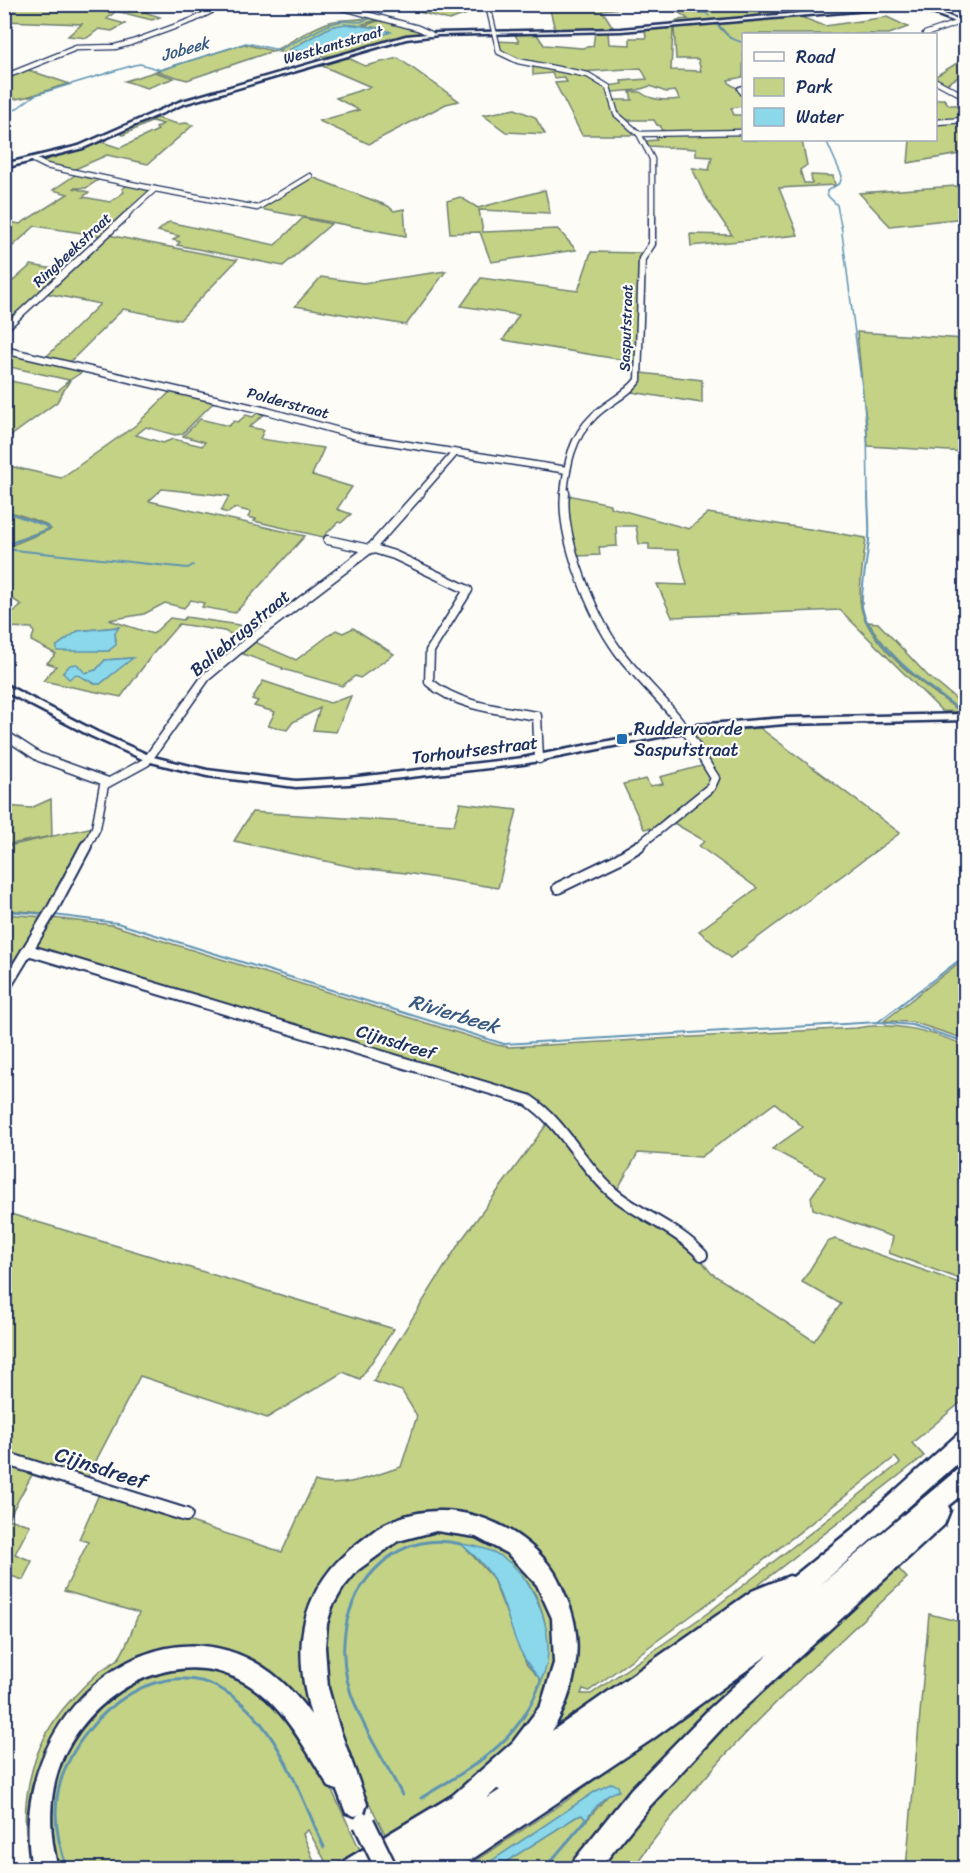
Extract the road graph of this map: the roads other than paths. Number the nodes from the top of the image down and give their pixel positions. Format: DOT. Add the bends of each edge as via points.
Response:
graph roads {
  1 [pos="225,4"];
  2 [pos="329,4"];
  3 [pos="496,4"];
  4 [pos="919,5"];
  5 [pos="963,24"];
  6 [pos="493,33"];
  7 [pos="929,33"];
  8 [pos="431,34"];
  9 [pos="4,77"];
  10 [pos="937,82"];
  11 [pos="966,97"];
  12 [pos="966,120"];
  13 [pos="937,122"];
  14 [pos="742,132"];
  15 [pos="639,134"];
  16 [pos="34,160"];
  17 [pos="4,166"];
  18 [pos="310,176"];
  19 [pos="155,189"];
  20 [pos="4,329"];
  21 [pos="4,350"];
  22 [pos="455,453"];
  23 [pos="567,470"];
  24 [pos="328,540"];
  25 [pos="370,549"];
  26 [pos="4,687"];
  27 [pos="965,717"];
  28 [pos="684,729"];
  29 [pos="4,734"];
  30 [pos="150,759"];
  31 [pos="539,759"];
  32 [pos="108,782"];
  33 [pos="558,888"];
  34 [pos="28,950"];
  35 [pos="4,988"];
  36 [pos="702,1255"];
  37 [pos="966,1441"];
  38 [pos="4,1458"];
  39 [pos="957,1484"];
  40 [pos="186,1515"];
  41 [pos="807,1580"];
  42 [pos="460,1805"];
  43 [pos="363,1823"];
  44 [pos="45,1869"];
  45 [pos="356,1869"];
  46 [pos="386,1869"];
  47 [pos="397,1869"];
  48 [pos="437,1869"];
  49 [pos="584,1869"];
  1 -- 9 [label="street" via="130,43 76,48"];
  2 -- 8 [label="street"];
  3 -- 6 [label="street" via="489,10"];
  4 -- 5 [label="street"];
  4 -- 6 [label="street, Westkantstraat" via="621,30"];
  5 -- 7 [label="street"];
  6 -- 8 [label="street, Westkantstraat"];
  6 -- 15 [label="street, Sasputstraat" via="499,52 510,58 578,72 606,85 616,114"];
  8 -- 16 [label="street, Westkantstraat" via="381,43 181,103 98,141"];
  10 -- 11 [label="street"];
  12 -- 13 [label="street"];
  14 -- 15 [label="street"];
  15 -- 23 [label="street, Sasputstraat" via="652,159 651,244 642,259 638,380 579,433 570,449"];
  16 -- 17 [label="street, Westkantstraat"];
  16 -- 19 [label="street" via="46,166"];
  18 -- 19 [label="street" via="257,208"];
  19 -- 20 [label="street, Ringbeekstraat"];
  21 -- 22 [label="street, Polderstraat" via="267,411 364,438"];
  22 -- 23 [label="street, Polderstraat"];
  22 -- 25 [label="street, Baliebrugstraat"];
  23 -- 28 [label="street, Sasputstraat" via="565,508 571,548 596,614 619,652"];
  24 -- 25 [label="street"];
  25 -- 30 [label="street, Baliebrugstraat" via="206,677"];
  25 -- 31 [label="street" via="399,557 468,590 430,651 428,679 437,689 476,706 537,716"];
  26 -- 30 [label="street, Torhoutsestraat"];
  27 -- 28 [label="street, Torhoutsestraat" via="785,721"];
  28 -- 31 [label="street, Torhoutsestraat"];
  28 -- 33 [label="street, Sasputstraat" via="714,775 711,787 647,841"];
  29 -- 32 [label="street" via="39,757"];
  30 -- 31 [label="street, Torhoutsestraat" via="207,774 309,784"];
  30 -- 32 [label="street"];
  32 -- 34 [label="street" via="104,785 96,828"];
  34 -- 35 [label="street"];
  34 -- 36 [label="street, Cijnsdreef" via="528,1100 553,1120 612,1193 672,1227"];
  37 -- 41 [label="highway"];
  38 -- 40 [label="street, Cijnsdreef"];
  39 -- 48 [label="highway" via="765,1642 680,1706"];
  39 -- 49 [label="highway" via="936,1517 717,1717 640,1798"];
  41 -- 42 [label="highway" via="760,1599 530,1762"];
  41 -- 47 [label="highway" via="633,1714"];
  42 -- 44 [label="highway" via="514,1758 551,1711 567,1656 562,1612 531,1558 516,1544 476,1524 435,1520 389,1532 357,1554 331,1585 316,1621 314,1676 322,1718 355,1804 293,1709 248,1670 204,1657 159,1660 115,1679 95,1695 62,1734 40,1798 39,1841"];
  42 -- 45 [label="highway"];
  43 -- 46 [label="highway, bridge"];
}
